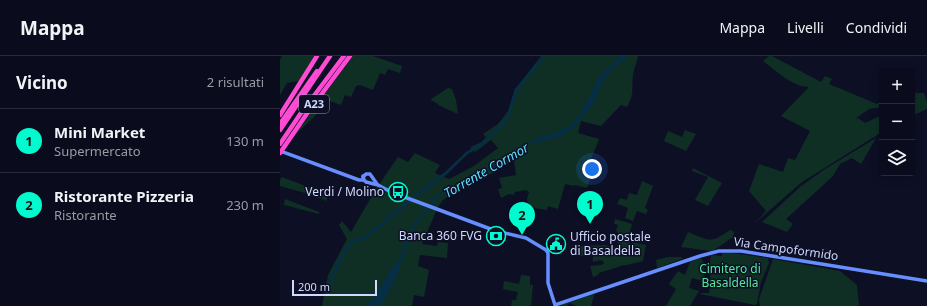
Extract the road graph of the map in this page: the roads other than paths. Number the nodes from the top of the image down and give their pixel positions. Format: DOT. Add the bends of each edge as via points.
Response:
graph roads {
  1 [pos="317,56"];
  2 [pos="327,56"];
  3 [pos="330,56"];
  4 [pos="344,56"];
  5 [pos="350,56"];
  6 [pos="280,115"];
  7 [pos="280,124"];
  8 [pos="280,130"];
  9 [pos="280,144"];
  10 [pos="281,152"];
  11 [pos="363,178"];
  12 [pos="372,178"];
  13 [pos="369,182"];
  14 [pos="378,185"];
  15 [pos="927,281"];
  16 [pos="554,305"];
  1 -- 6 [label="highway, A23"];
  2 -- 7 [label="highway, A23"];
  3 -- 8 [label="highway, A23"];
  4 -- 9 [label="highway, A23"];
  5 -- 10 [label="highway, A23"];
  10 -- 11 [label="main road" via="353,177"];
  11 -- 12 [label="main road" via="368,173"];
  11 -- 13 [label="main road"];
  12 -- 13 [label="main road"];
  12 -- 14 [label="main road"];
  13 -- 14 [label="main road"];
  14 -- 16 [label="main road" via="434,208 527,239 546,250 548,283"];
  15 -- 16 [label="main road, Via Campoformido" via="741,251 719,251"];
}
